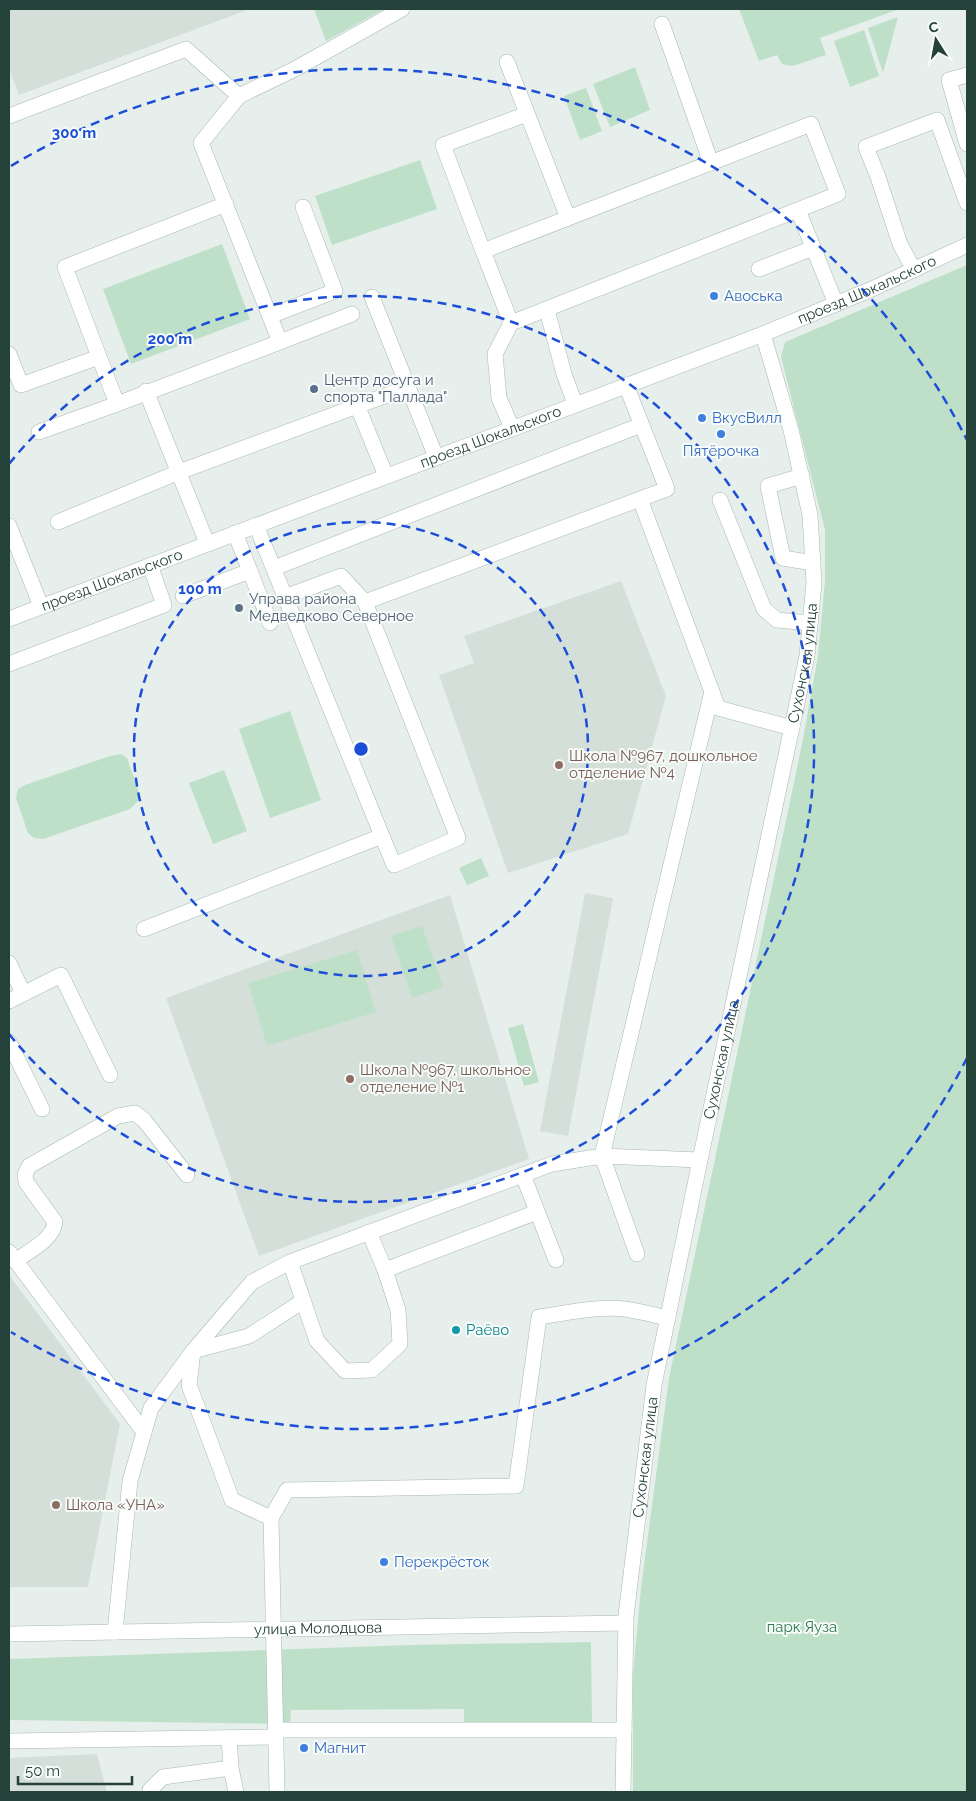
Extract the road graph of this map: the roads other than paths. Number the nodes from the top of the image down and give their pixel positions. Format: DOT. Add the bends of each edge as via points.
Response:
graph roads {
  1 [pos="402,9"];
  2 [pos="662,24"];
  3 [pos="507,62"];
  4 [pos="967,74"];
  5 [pos="239,96"];
  6 [pos="10,111"];
  7 [pos="528,114"];
  8 [pos="967,144"];
  9 [pos="711,162"];
  10 [pos="226,204"];
  11 [pos="967,204"];
  12 [pos="303,207"];
  13 [pos="798,210"];
  14 [pos="568,218"];
  15 [pos="967,245"];
  16 [pos="813,248"];
  17 [pos="483,251"];
  18 [pos="759,269"];
  19 [pos="914,270"];
  20 [pos="372,297"];
  21 [pos="836,304"];
  22 [pos="547,310"];
  23 [pos="352,314"];
  24 [pos="270,316"];
  25 [pos="511,323"];
  26 [pos="763,334"];
  27 [pos="280,342"];
  28 [pos="9,354"];
  29 [pos="99,357"];
  30 [pos="626,385"];
  31 [pos="146,391"];
  32 [pos="394,392"];
  33 [pos="117,404"];
  34 [pos="575,404"];
  35 [pos="358,405"];
  36 [pos="641,425"];
  37 [pos="512,428"];
  38 [pos="39,432"];
  39 [pos="436,457"];
  40 [pos="179,472"];
  41 [pos="386,476"];
  42 [pos="802,476"];
  43 [pos="640,498"];
  44 [pos="720,500"];
  45 [pos="58,522"];
  46 [pos="256,525"];
  47 [pos="9,526"];
  48 [pos="235,533"];
  49 [pos="207,543"];
  50 [pos="813,563"];
  51 [pos="150,565"];
  52 [pos="274,568"];
  53 [pos="250,571"];
  54 [pos="183,596"];
  55 [pos="285,596"];
  56 [pos="365,602"];
  57 [pos="41,606"];
  58 [pos="9,619"];
  59 [pos="270,623"];
  60 [pos="810,623"];
  61 [pos="9,664"];
  62 [pos="712,691"];
  63 [pos="792,728"];
  64 [pos="382,836"];
  65 [pos="144,929"];
  66 [pos="9,963"];
  67 [pos="23,993"];
  68 [pos="9,1001"];
  69 [pos="9,1042"];
  70 [pos="110,1074"];
  71 [pos="42,1110"];
  72 [pos="602,1156"];
  73 [pos="700,1160"];
  74 [pos="187,1175"];
  75 [pos="523,1175"];
  76 [pos="537,1212"];
  77 [pos="369,1232"];
  78 [pos="637,1254"];
  79 [pos="12,1257"];
  80 [pos="556,1260"];
  81 [pos="290,1262"];
  82 [pos="386,1270"];
  83 [pos="303,1301"];
  84 [pos="668,1318"];
  85 [pos="193,1351"];
  86 [pos="144,1432"];
  87 [pos="271,1518"];
  88 [pos="626,1623"];
  89 [pos="274,1630"];
  90 [pos="115,1632"];
  91 [pos="9,1634"];
  92 [pos="624,1730"];
  93 [pos="275,1734"];
  94 [pos="229,1738"];
  95 [pos="9,1741"];
  96 [pos="231,1768"];
  97 [pos="150,1792"];
  98 [pos="236,1792"];
  99 [pos="277,1792"];
  100 [pos="623,1792"];
  1 -- 5 [label="street" via="295,69"];
  2 -- 9 [label="street"];
  3 -- 7 [label="street"];
  4 -- 8 [label="street" via="950,80"];
  5 -- 6 [label="street" via="186,49"];
  5 -- 10 [label="street" via="201,143"];
  7 -- 14 [label="street"];
  7 -- 17 [label="street" via="443,145"];
  9 -- 13 [label="street" via="811,124 838,194"];
  9 -- 14 [label="street"];
  10 -- 24 [label="street"];
  10 -- 29 [label="street" via="65,267"];
  11 -- 19 [label="street" via="937,120 866,147 900,244"];
  12 -- 24 [label="street" via="334,290"];
  13 -- 16 [label="street"];
  13 -- 22 [label="street"];
  14 -- 17 [label="street"];
  15 -- 19 [label="street, проезд Шокальского"];
  16 -- 18 [label="street"];
  16 -- 21 [label="street"];
  17 -- 25 [label="street"];
  19 -- 21 [label="street, проезд Шокальского"];
  20 -- 39 [label="street"];
  21 -- 26 [label="street, проезд Шокальского"];
  22 -- 25 [label="street"];
  22 -- 34 [label="street"];
  23 -- 27 [label="street"];
  24 -- 27 [label="street"];
  25 -- 37 [label="street" via="495,354 499,398"];
  26 -- 30 [label="street, проезд Шокальского"];
  26 -- 42 [label="street, Сухонская улица"];
  27 -- 31 [label="street"];
  28 -- 29 [label="street" via="20,386"];
  29 -- 33 [label="street"];
  30 -- 34 [label="street, проезд Шокальского"];
  30 -- 36 [label="street"];
  31 -- 33 [label="street"];
  31 -- 40 [label="street"];
  32 -- 35 [label="street"];
  33 -- 38 [label="street"];
  34 -- 37 [label="street, проезд Шокальского"];
  35 -- 40 [label="street"];
  35 -- 41 [label="street"];
  36 -- 43 [label="street" via="667,489"];
  36 -- 52 [label="street"];
  37 -- 39 [label="street, проезд Шокальского"];
  39 -- 41 [label="street, проезд Шокальского"];
  40 -- 45 [label="street"];
  40 -- 49 [label="street"];
  41 -- 46 [label="street, проезд Шокальского"];
  42 -- 50 [label="street, Сухонская улица" via="810,515"];
  42 -- 50 [label="street" via="768,486 783,558"];
  43 -- 56 [label="street"];
  43 -- 62 [label="street"];
  44 -- 60 [label="street" via="764,609 776,620"];
  46 -- 48 [label="street, проезд Шокальского"];
  46 -- 52 [label="street"];
  47 -- 57 [label="street"];
  48 -- 49 [label="street, проезд Шокальского"];
  48 -- 53 [label="street"];
  49 -- 51 [label="street, проезд Шокальского"];
  50 -- 60 [label="street, Сухонская улица"];
  51 -- 57 [label="street, проезд Шокальского"];
  51 -- 61 [label="street" via="164,605"];
  52 -- 55 [label="street"];
  53 -- 54 [label="street"];
  53 -- 59 [label="street"];
  55 -- 56 [label="street" via="341,576"];
  55 -- 64 [label="street"];
  56 -- 64 [label="street" via="458,838 394,865"];
  57 -- 58 [label="street, проезд Шокальского"];
  60 -- 63 [label="street, Сухонская улица" via="807,656"];
  62 -- 63 [label="street" via="718,708"];
  62 -- 72 [label="street"];
  63 -- 73 [label="street, Сухонская улица"];
  64 -- 65 [label="street"];
  66 -- 67 [label="street"];
  67 -- 68 [label="street"];
  67 -- 70 [label="street" via="61,975"];
  69 -- 71 [label="street"];
  72 -- 73 [label="street"];
  72 -- 75 [label="street" via="552,1164"];
  72 -- 78 [label="street"];
  73 -- 84 [label="street, Сухонская улица"];
  74 -- 79 [label="street" via="144,1120 135,1113 118,1116 29,1166 26,1182 55,1222 54,1229 50,1235"];
  75 -- 76 [label="street"];
  75 -- 77 [label="street"];
  76 -- 80 [label="street"];
  76 -- 82 [label="street"];
  77 -- 81 [label="street"];
  77 -- 82 [label="street"];
  79 -- 86 [label="street"];
  81 -- 83 [label="street"];
  81 -- 85 [label="street" via="252,1282"];
  82 -- 83 [label="street" via="398,1310 400,1344 372,1370 346,1371 317,1341"];
  83 -- 85 [label="street" via="249,1336"];
  84 -- 87 [label="street" via="625,1309 539,1317 516,1486 287,1490"];
  84 -- 88 [label="street, Сухонская улица" via="654,1385"];
  85 -- 86 [label="street" via="151,1408"];
  85 -- 87 [label="street" via="189,1385 232,1500"];
  86 -- 90 [label="street" via="130,1481"];
  87 -- 89 [label="street"];
  88 -- 89 [label="street, улица Молодцова"];
  88 -- 92 [label="street, Сухонская улица"];
  89 -- 90 [label="street, улица Молодцова"];
  89 -- 93 [label="street"];
  90 -- 91 [label="street, улица Молодцова"];
  92 -- 93 [label="street"];
  92 -- 100 [label="street, Сухонская улица"];
  93 -- 94 [label="street"];
  93 -- 99 [label="street"];
  94 -- 95 [label="street"];
  94 -- 96 [label="street"];
  96 -- 97 [label="street" via="164,1777"];
  96 -- 98 [label="street"];
}
